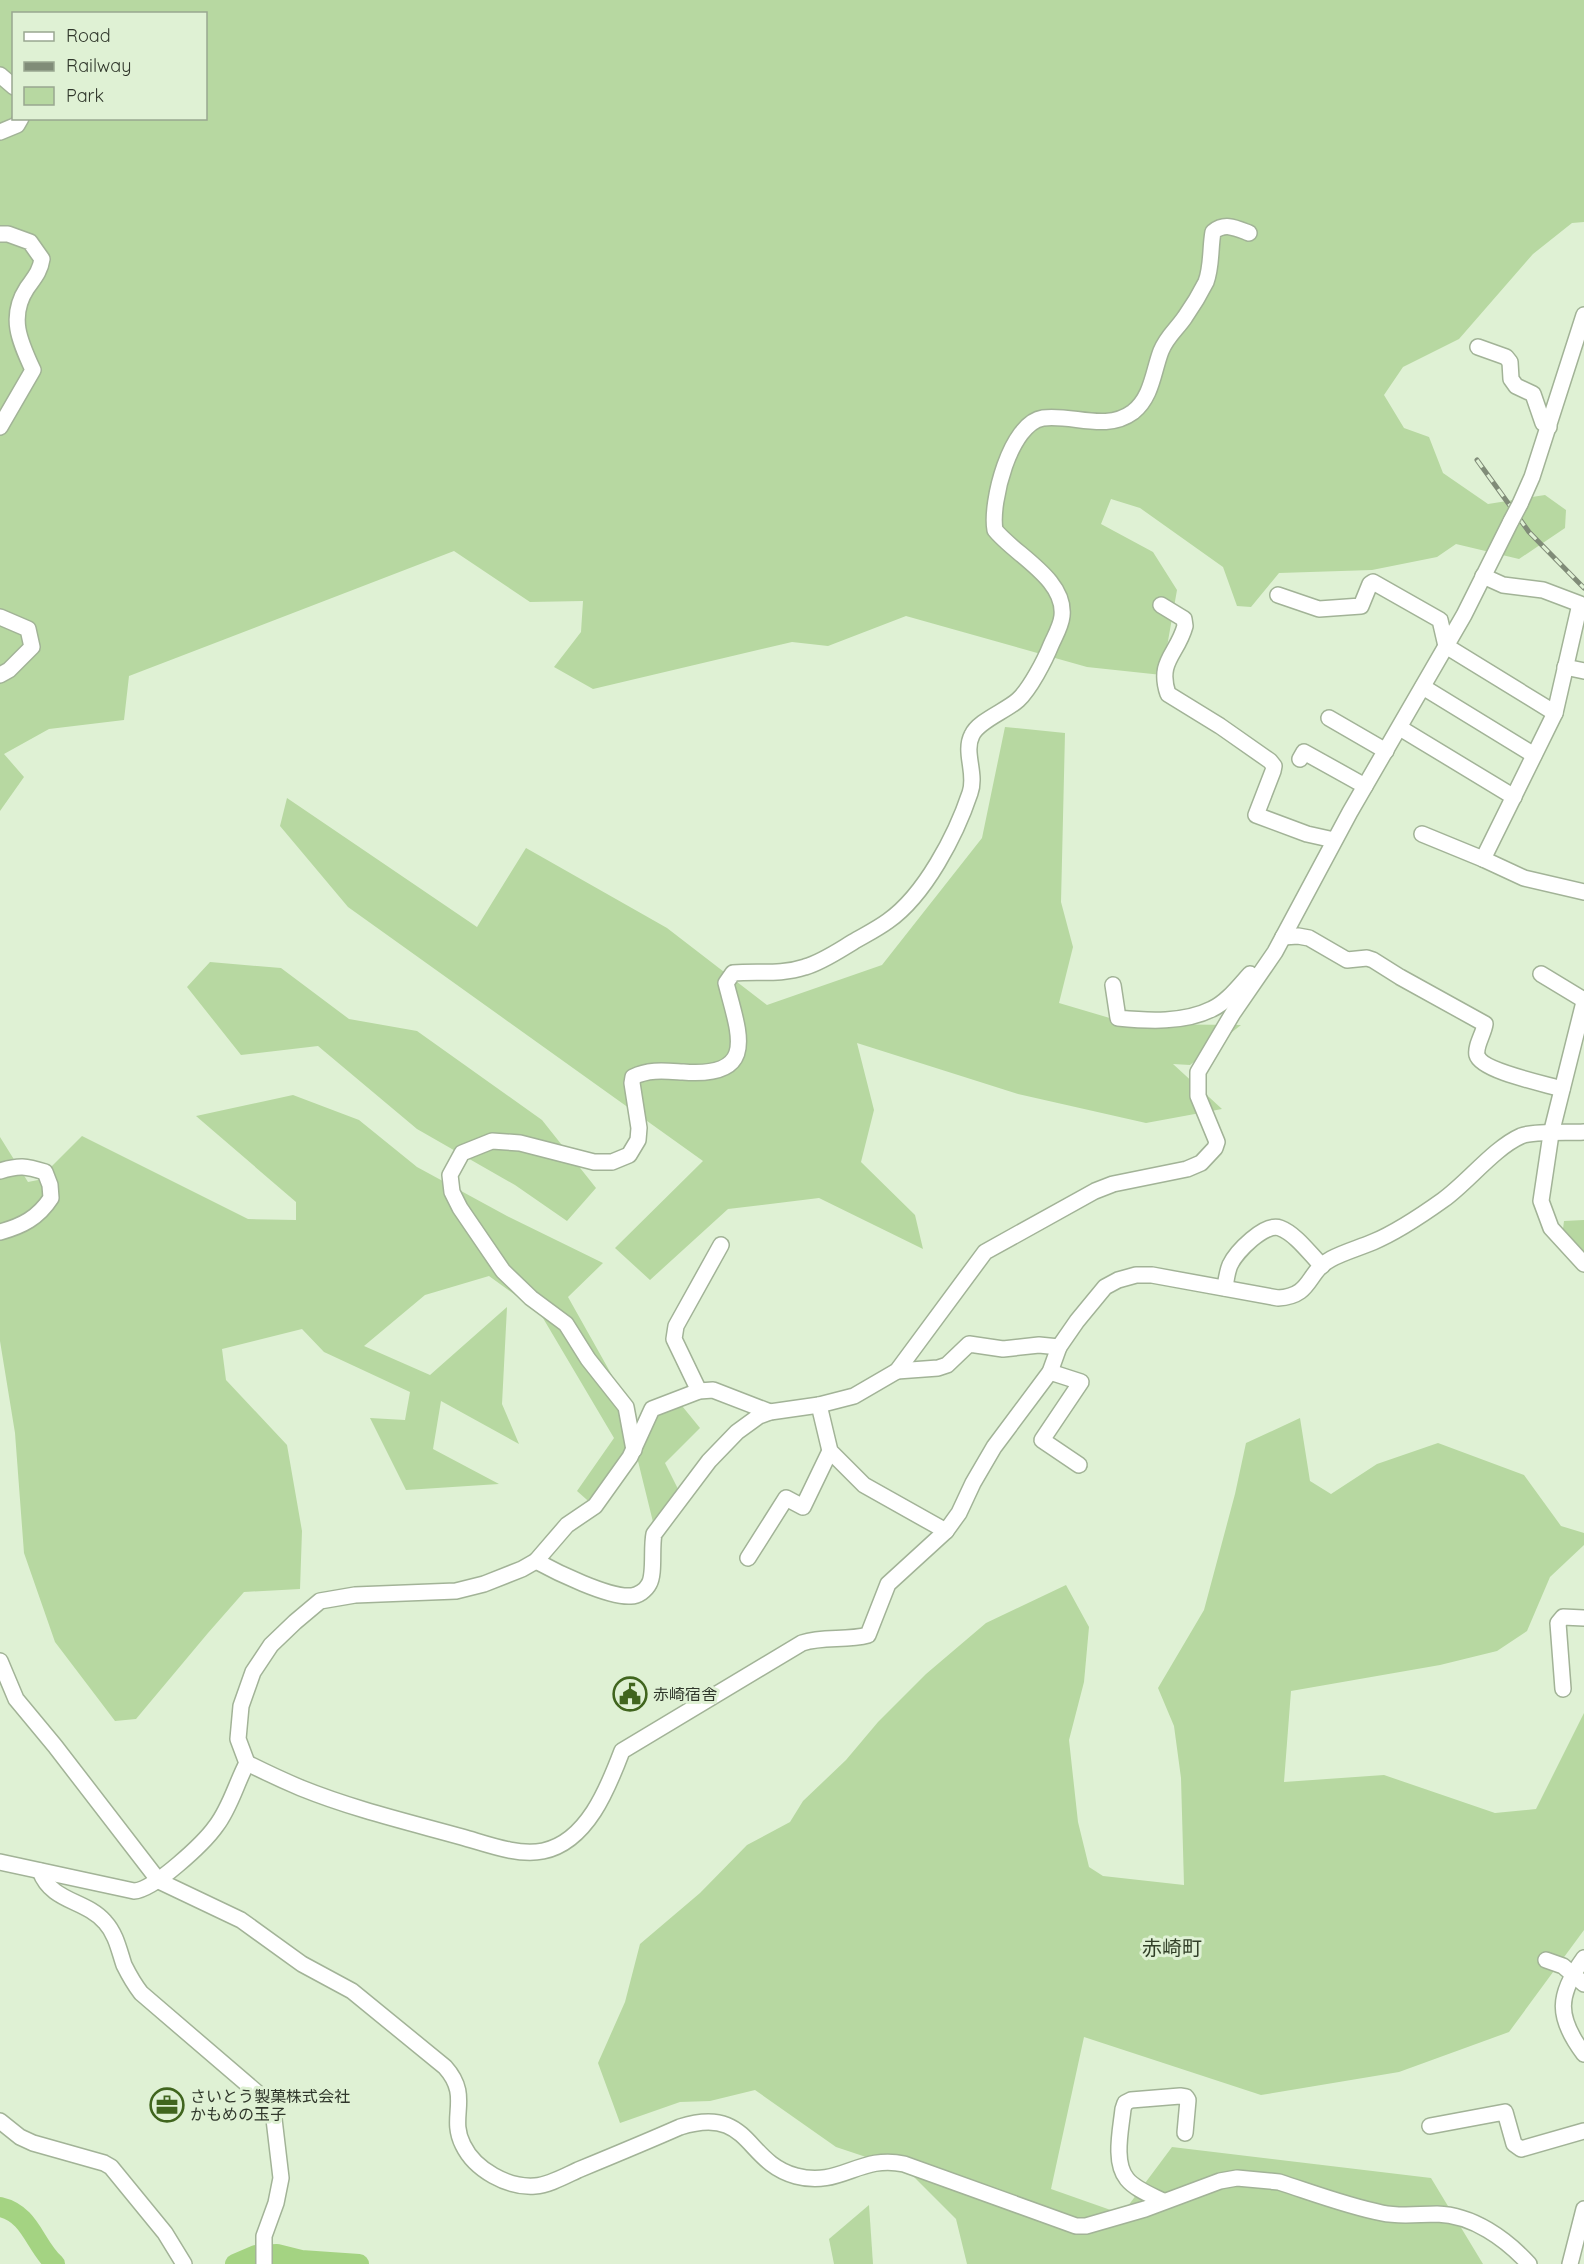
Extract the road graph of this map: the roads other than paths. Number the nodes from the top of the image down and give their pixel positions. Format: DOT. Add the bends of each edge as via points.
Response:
graph roads {
  1 [pos="0,75"];
  2 [pos="12,85"];
  3 [pos="20,120"];
  4 [pos="0,132"];
  5 [pos="1249,233"];
  6 [pos="0,234"];
  7 [pos="1584,315"];
  8 [pos="1478,347"];
  9 [pos="0,427"];
  10 [pos="1549,427"];
  11 [pos="1483,576"];
  12 [pos="1278,596"];
  13 [pos="1161,605"];
  14 [pos="0,616"];
  15 [pos="1446,646"];
  16 [pos="1565,667"];
  17 [pos="1584,671"];
  18 [pos="0,675"];
  19 [pos="1423,687"];
  20 [pos="1554,713"];
  21 [pos="1329,718"];
  22 [pos="1400,728"];
  23 [pos="1386,751"];
  24 [pos="1534,755"];
  25 [pos="1300,759"];
  26 [pos="1365,786"];
  27 [pos="1514,797"];
  28 [pos="1422,834"];
  29 [pos="1334,840"];
  30 [pos="1483,859"];
  31 [pos="1584,892"];
  32 [pos="1283,937"];
  33 [pos="1275,952"];
  34 [pos="1541,974"];
  35 [pos="1113,986"];
  36 [pos="1584,1001"];
  37 [pos="1562,1089"];
  38 [pos="1584,1132"];
  39 [pos="1551,1134"];
  40 [pos="0,1171"];
  41 [pos="0,1232"];
  42 [pos="721,1245"];
  43 [pos="1584,1264"];
  44 [pos="1322,1266"];
  45 [pos="1225,1288"];
  46 [pos="1059,1347"];
  47 [pos="897,1371"];
  48 [pos="1050,1372"];
  49 [pos="699,1391"];
  50 [pos="819,1406"];
  51 [pos="770,1412"];
  52 [pos="634,1450"];
  53 [pos="830,1451"];
  54 [pos="1078,1465"];
  55 [pos="946,1531"];
  56 [pos="748,1558"];
  57 [pos="536,1561"];
  58 [pos="1584,1618"];
  59 [pos="0,1662"];
  60 [pos="1563,1689"];
  61 [pos="246,1763"];
  62 [pos="0,1862"];
  63 [pos="40,1871"];
  64 [pos="159,1881"];
  65 [pos="1584,1958"];
  66 [pos="1546,1960"];
  67 [pos="1573,1973"];
  68 [pos="1584,1984"];
  69 [pos="1584,2054"];
  70 [pos="0,2121"];
  71 [pos="1430,2126"];
  72 [pos="1584,2131"];
  73 [pos="1185,2133"];
  74 [pos="1162,2201"];
  75 [pos="1584,2210"];
  76 [pos="264,2259"];
  77 [pos="184,2263"];
  78 [pos="1529,2264"];
  79 [pos="1570,2264"];
  1 -- 2 [label="street"];
  3 -- 4 [label="street"];
  5 -- 52 [label="street" via="1229,226 1213,232 1206,281 1170,333 1147,396 1135,410 1125,417 1100,422 1042,418 1025,430 1012,449 996,500 995,530 1051,584 1059,596 1062,619 1048,654 1021,697 971,735 972,789 957,830 906,905 889,921 805,967 772,973 733,973 726,983 739,1033 738,1055 729,1067 716,1071 643,1072 633,1077 639,1128 638,1140 629,1155 612,1162 594,1162 520,1143 492,1141 462,1153 450,1175 452,1192 460,1208 503,1271 566,1324 626,1407"];
  6 -- 9 [label="street" via="30,242 42,259 37,276 18,305 16,324 33,370"];
  7 -- 10 [label="street"];
  8 -- 10 [label="street" via="1506,357 1511,379 1533,394 1543,423"];
  10 -- 11 [label="street, bridge" via="1532,477"];
  11 -- 15 [label="street"];
  11 -- 16 [label="street" via="1503,585 1543,590 1580,604"];
  12 -- 15 [label="street" via="1319,609 1361,606 1373,582 1440,620"];
  13 -- 29 [label="street" via="1184,619 1185,626 1165,671 1168,694 1274,766 1256,815"];
  14 -- 18 [label="street" via="28,629 32,646"];
  15 -- 19 [label="street"];
  15 -- 20 [label="street"];
  16 -- 17 [label="street"];
  16 -- 20 [label="street"];
  19 -- 22 [label="street"];
  19 -- 24 [label="street"];
  20 -- 24 [label="street"];
  21 -- 23 [label="street"];
  22 -- 23 [label="street"];
  22 -- 27 [label="street"];
  23 -- 26 [label="street"];
  24 -- 27 [label="street"];
  25 -- 26 [label="street" via="1304,752"];
  26 -- 29 [label="street"];
  27 -- 30 [label="street"];
  28 -- 30 [label="street"];
  29 -- 32 [label="street"];
  30 -- 31 [label="street" via="1524,878"];
  32 -- 33 [label="street"];
  32 -- 37 [label="street" via="1309,938 1347,960 1373,960 1485,1024 1476,1053 1487,1065"];
  33 -- 35 [label="street" via="1227,999 1194,1015 1152,1022 1118,1018"];
  33 -- 47 [label="street" via="1198,1072 1198,1096 1217,1142 1201,1163 1095,1191 985,1252"];
  34 -- 36 [label="street"];
  36 -- 37 [label="street"];
  37 -- 39 [label="street"];
  38 -- 39 [label="street"];
  39 -- 43 [label="street" via="1541,1201 1551,1228"];
  39 -- 44 [label="street" via="1530,1134 1507,1143 1442,1201 1375,1241"];
  40 -- 41 [label="street" via="16,1166 45,1172 51,1198 34,1218"];
  42 -- 49 [label="street" via="676,1326 674,1339"];
  44 -- 45 [label="street" via="1299,1294 1291,1297"];
  44 -- 45 [label="street" via="1288,1232 1272,1227 1260,1232 1231,1261"];
  45 -- 46 [label="street" via="1152,1275 1118,1280 1105,1287"];
  46 -- 47 [label="street" via="969,1344 947,1365"];
  46 -- 48 [label="street"];
  47 -- 50 [label="street" via="854,1396"];
  48 -- 54 [label="street" via="1081,1382 1042,1440"];
  48 -- 55 [label="street" via="994,1448"];
  49 -- 51 [label="street" via="713,1390"];
  49 -- 52 [label="street" via="652,1409"];
  50 -- 51 [label="street"];
  50 -- 53 [label="street"];
  51 -- 57 [label="street" via="737,1432 709,1461 654,1534 652,1576 641,1592 619,1595"];
  52 -- 57 [label="street" via="595,1506 567,1525"];
  53 -- 55 [label="street" via="864,1485"];
  53 -- 56 [label="street" via="803,1507 786,1497"];
  55 -- 61 [label="street" via="888,1584 868,1635 802,1643 622,1751 593,1813 565,1841 544,1851 501,1849 409,1823 302,1788"];
  57 -- 61 [label="street" via="456,1592 355,1595 320,1601 271,1645 253,1672 241,1706 238,1739"];
  58 -- 60 [label="street" via="1563,1617 1558,1623"];
  59 -- 64 [label="street" via="16,1699"];
  61 -- 64 [label="street" via="216,1826"];
  62 -- 63 [label="street"];
  63 -- 64 [label="street" via="134,1891"];
  63 -- 76 [label="street" via="51,1889 105,1921 141,1993 269,2107 281,2178 264,2236"];
  64 -- 74 [label="street" via="241,1920 302,1965 352,1991 445,2067 459,2089 459,2134 463,2145 483,2168 506,2182 536,2187 680,2127 714,2121 743,2134 776,2168 814,2180 889,2161 1076,2226"];
  65 -- 67 [label="street"];
  66 -- 67 [label="street"];
  67 -- 68 [label="street"];
  67 -- 69 [label="street" via="1563,2008 1573,2039"];
  70 -- 77 [label="street" via="33,2144 111,2167 165,2233"];
  71 -- 72 [label="street" via="1505,2112 1514,2144 1521,2149"];
  73 -- 74 [label="street" via="1186,2097 1131,2100 1123,2109 1119,2159 1123,2173 1135,2186"];
  74 -- 78 [label="street" via="1237,2178 1279,2182 1385,2214 1458,2217 1495,2234"];
  75 -- 79 [label="street"];
}
